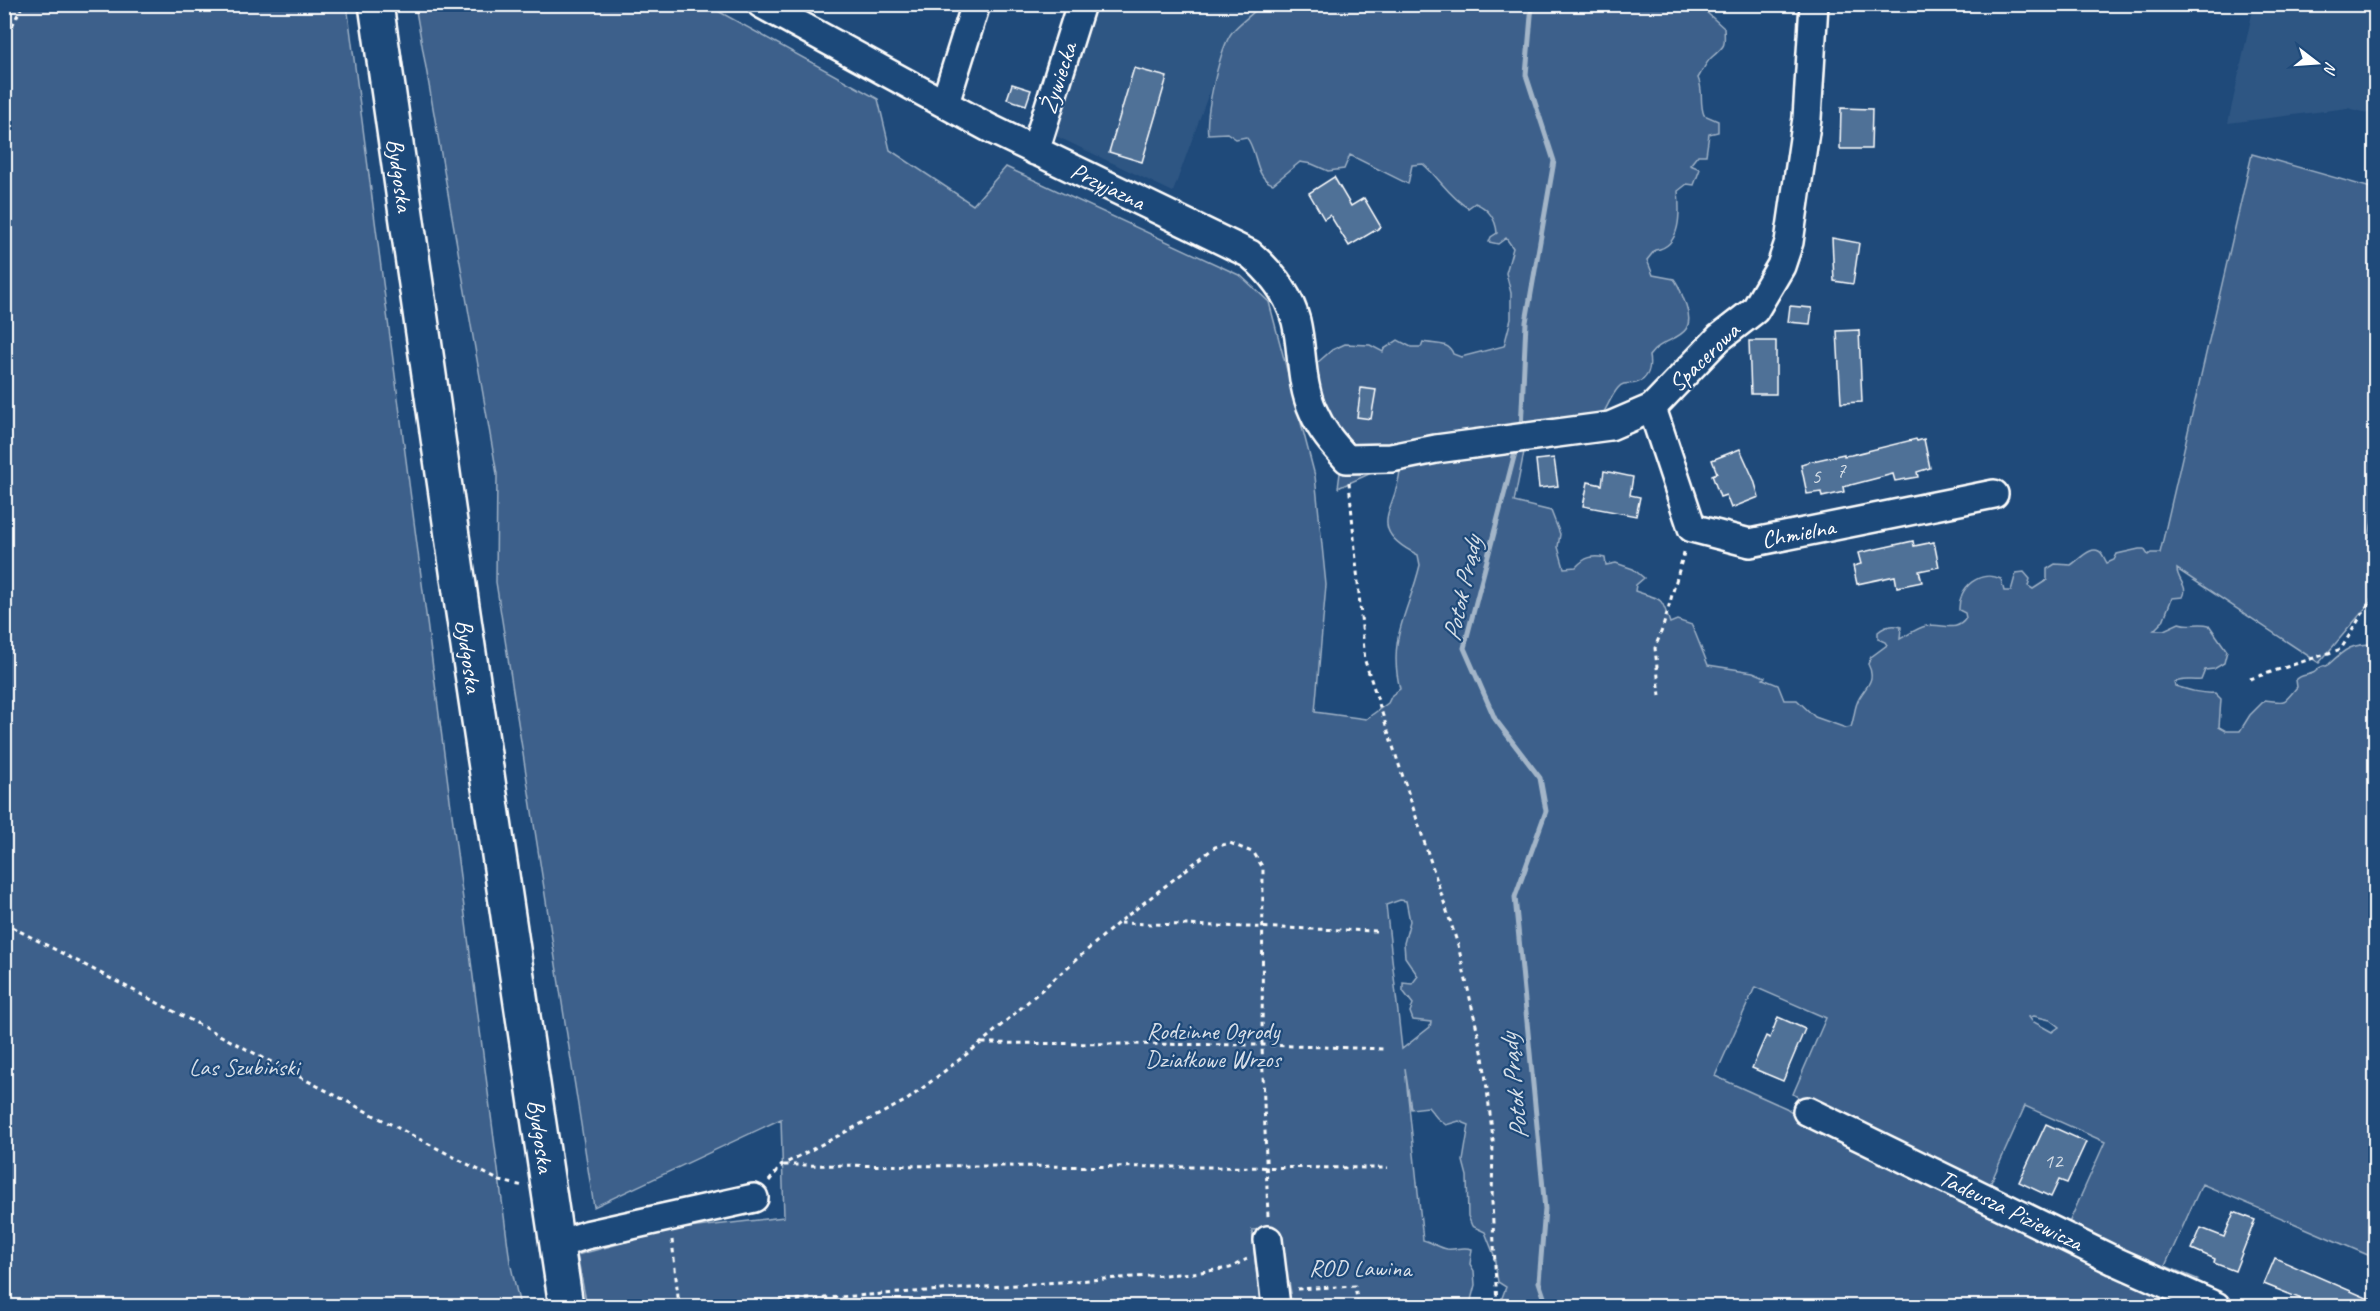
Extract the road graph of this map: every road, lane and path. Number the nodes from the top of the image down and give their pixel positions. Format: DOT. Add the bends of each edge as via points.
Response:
graph roads {
  1 [pos="23,4"];
  2 [pos="376,4"];
  3 [pos="761,4"];
  4 [pos="976,4"];
  5 [pos="1081,4"];
  6 [pos="1814,4"];
  7 [pos="4,42"];
  8 [pos="945,103"];
  9 [pos="1035,150"];
  10 [pos="1652,408"];
  11 [pos="1347,459"];
  12 [pos="1994,494"];
  13 [pos="1692,528"];
  14 [pos="2376,596"];
  15 [pos="2250,678"];
  16 [pos="1659,696"];
  17 [pos="4,923"];
  18 [pos="1118,923"];
  19 [pos="1263,929"];
  20 [pos="1376,931"];
  21 [pos="981,1042"];
  22 [pos="1262,1045"];
  23 [pos="1385,1049"];
  24 [pos="1807,1111"];
  25 [pos="782,1166"];
  26 [pos="1266,1168"];
  27 [pos="1388,1168"];
  28 [pos="549,1187"];
  29 [pos="754,1198"];
  30 [pos="668,1217"];
  31 [pos="1268,1243"];
  32 [pos="556,1245"];
  33 [pos="1275,1299"];
  34 [pos="566,1306"];
  35 [pos="679,1306"];
  36 [pos="707,1306"];
  37 [pos="1358,1306"];
  38 [pos="1497,1306"];
  39 [pos="2216,1306"];
  1 -- 7 [label="path"];
  2 -- 28 [label="main road, Bydgoska"];
  3 -- 8 [label="street, Przyjazna"];
  4 -- 8 [label="street"];
  5 -- 9 [label="street, Żywiecka"];
  6 -- 10 [label="street, Spacerowa" via="1807,117 1789,242 1781,266 1755,310 1719,338"];
  8 -- 9 [label="street, Przyjazna"];
  9 -- 11 [label="street, Przyjazna" via="1250,254 1269,270 1296,320 1312,410 1327,438"];
  10 -- 11 [label="street, Spacerowa" via="1610,426 1391,458"];
  10 -- 13 [label="street"];
  11 -- 38 [label="path" via="1365,662 1458,945 1483,1056 1493,1139"];
  12 -- 13 [label="street, Chmielna" via="1750,543"];
  13 -- 16 [label="path" via="1655,648"];
  14 -- 15 [label="path" via="2341,649"];
  17 -- 28 [label="path" via="500,1181"];
  18 -- 19 [label="path"];
  18 -- 19 [label="path" via="1215,847 1230,843 1254,853 1263,868"];
  18 -- 21 [label="path"];
  19 -- 20 [label="path"];
  19 -- 22 [label="path"];
  21 -- 22 [label="path"];
  21 -- 25 [label="path" via="907,1101"];
  22 -- 23 [label="path"];
  22 -- 26 [label="path"];
  24 -- 39 [label="street, Tadeusza Piziewicza"];
  25 -- 26 [label="path"];
  25 -- 29 [label="path"];
  26 -- 27 [label="path"];
  26 -- 31 [label="path"];
  28 -- 32 [label="main road, Bydgoska"];
  29 -- 30 [label="street"];
  30 -- 32 [label="street"];
  30 -- 35 [label="path"];
  31 -- 33 [label="street"];
  31 -- 36 [label="path" via="1230,1269"];
  32 -- 34 [label="main road, Bydgoska"];
  33 -- 37 [label="path" via="1355,1286"];
}
